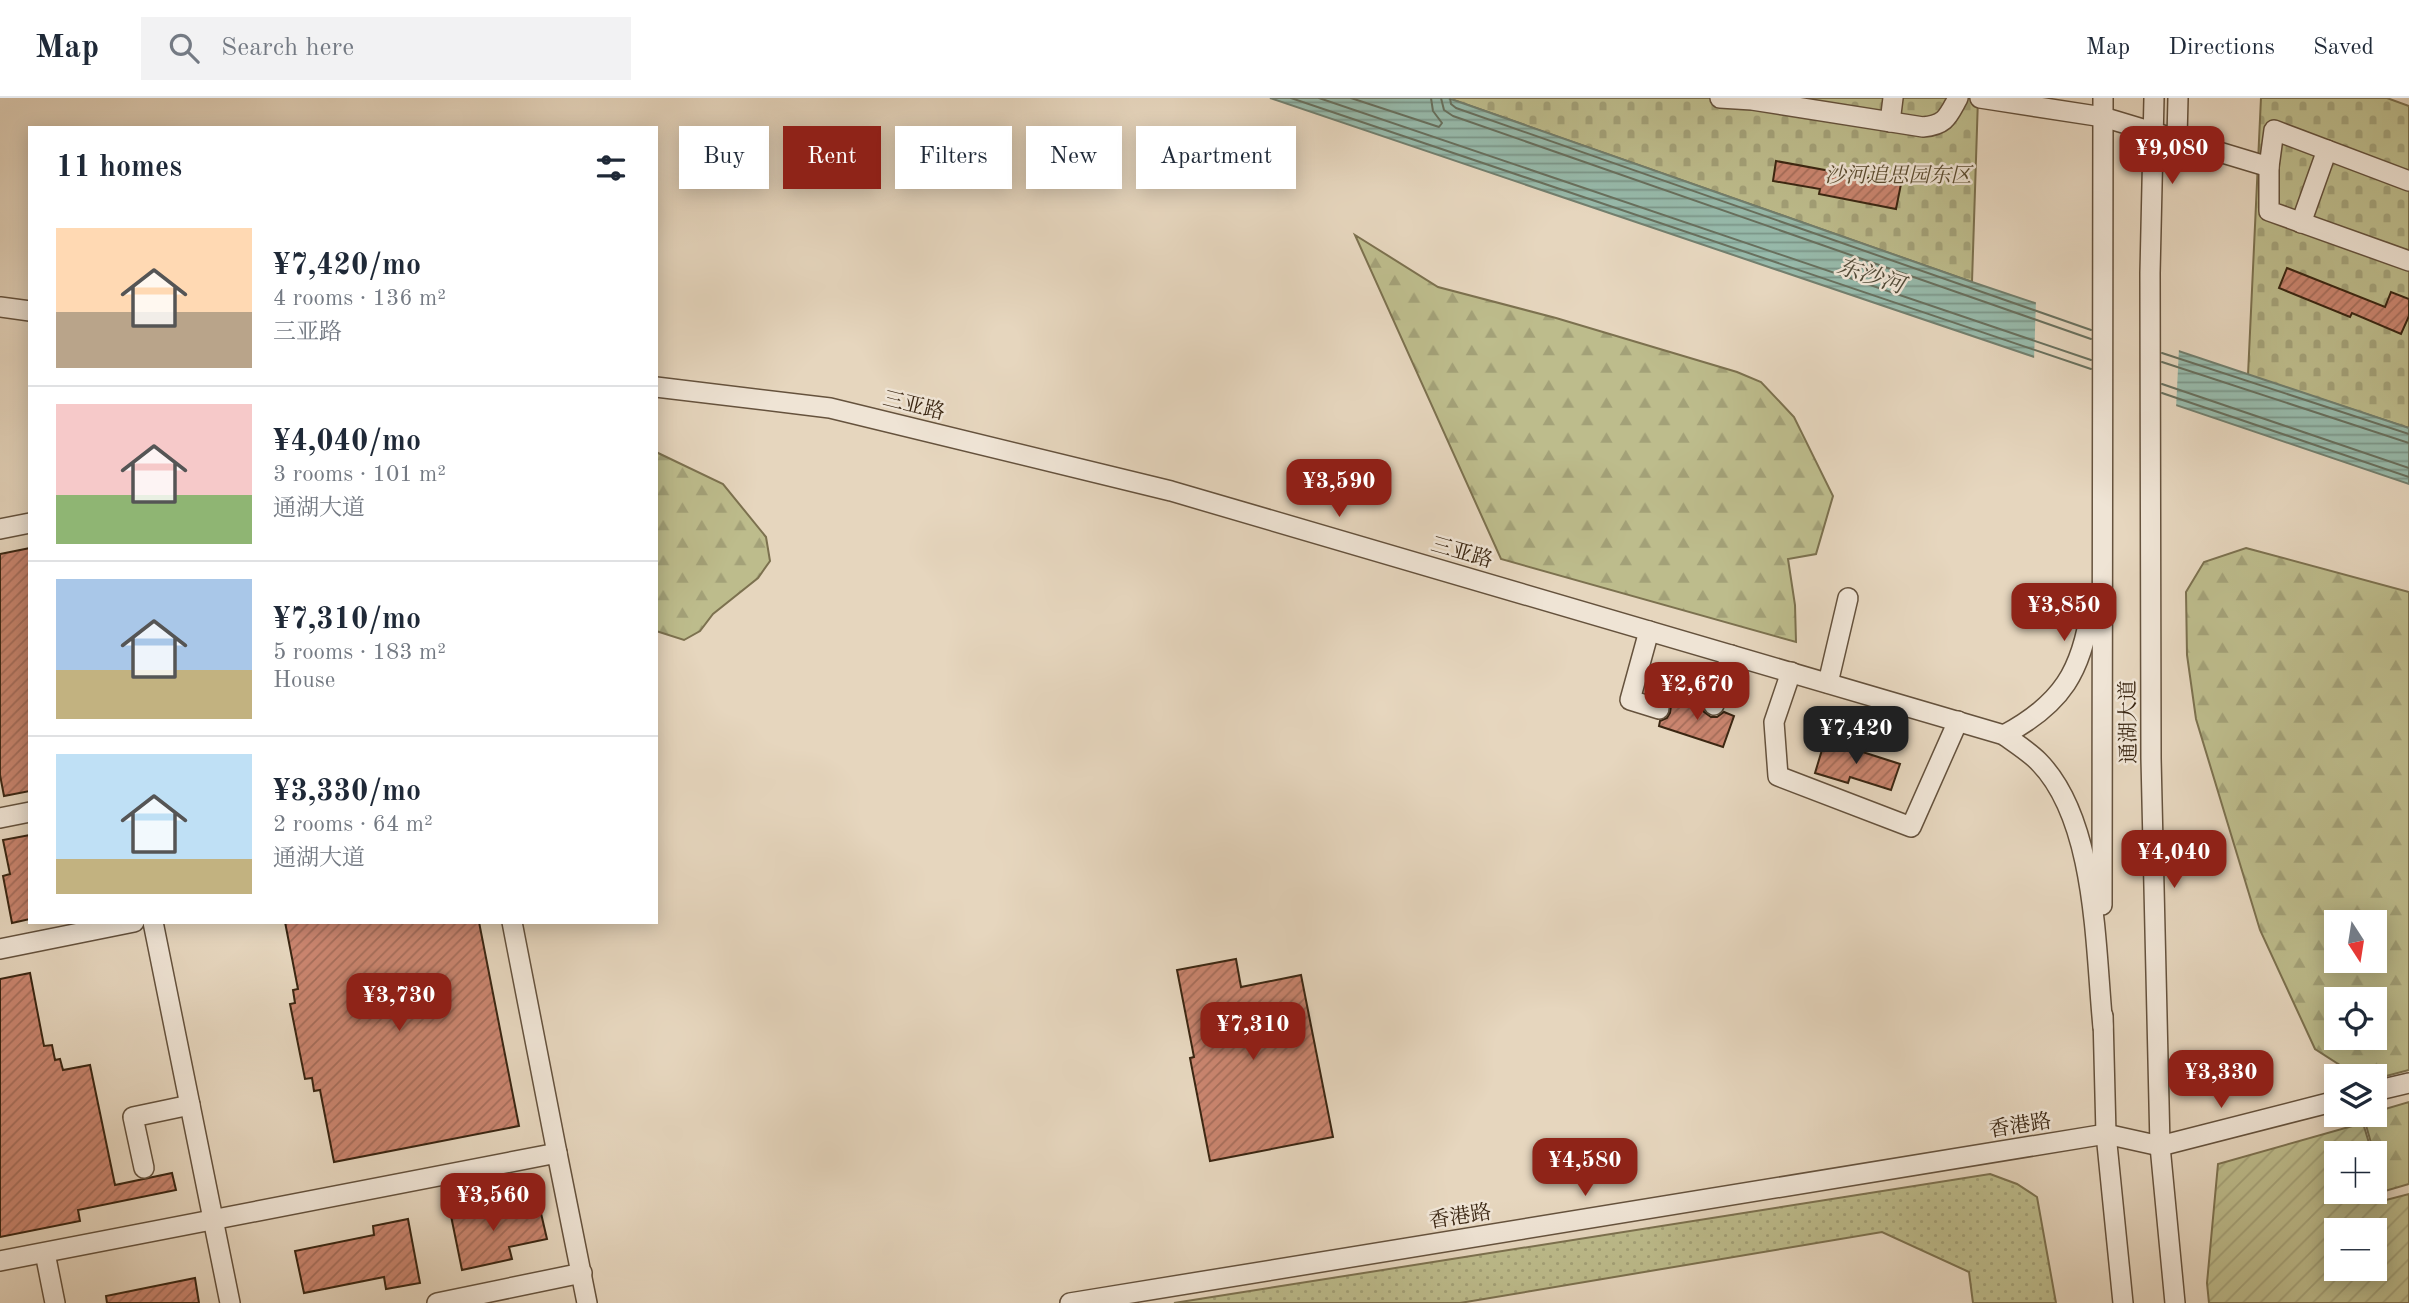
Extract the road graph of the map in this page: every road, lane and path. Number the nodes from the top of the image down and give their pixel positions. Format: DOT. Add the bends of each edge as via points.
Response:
graph roads {
  1 [pos="1720,98"];
  2 [pos="1893,98"];
  3 [pos="1958,98"];
  4 [pos="1980,98"];
  5 [pos="2075,98"];
  6 [pos="2154,98"];
  7 [pos="2178,98"];
  8 [pos="2103,107"];
  9 [pos="1890,122"];
  10 [pos="2153,130"];
  11 [pos="2177,138"];
  12 [pos="2326,150"];
  13 [pos="2269,167"];
  14 [pos="2409,181"];
  15 [pos="2301,223"];
  16 [pos="2409,261"];
  17 [pos="0,307"];
  18 [pos="28,311"];
  19 [pos="658,387"];
  20 [pos="28,523"];
  21 [pos="0,529"];
  22 [pos="2101,543"];
  23 [pos="1848,598"];
  24 [pos="1649,631"];
  25 [pos="1731,654"];
  26 [pos="1791,672"];
  27 [pos="1828,683"];
  28 [pos="1714,705"];
  29 [pos="1658,709"];
  30 [pos="1958,721"];
  31 [pos="2004,735"];
  32 [pos="28,812"];
  33 [pos="0,818"];
  34 [pos="124,924"];
  35 [pos="153,924"];
  36 [pos="512,924"];
  37 [pos="0,949"];
  38 [pos="2103,1027"];
  39 [pos="2409,1083"];
  40 [pos="2387,1088"];
  41 [pos="2324,1104"];
  42 [pos="190,1105"];
  43 [pos="2106,1134"];
  44 [pos="2160,1146"];
  45 [pos="557,1153"];
  46 [pos="144,1168"];
  47 [pos="214,1220"];
  48 [pos="45,1253"];
  49 [pos="0,1261"];
  50 [pos="582,1273"];
  51 [pos="55,1303"];
  52 [pos="230,1303"];
  53 [pos="437,1303"];
  54 [pos="587,1303"];
  55 [pos="1070,1303"];
  56 [pos="2123,1303"];
  57 [pos="2175,1303"];
  1 -- 9 [label="street"];
  2 -- 9 [label="street"];
  3 -- 9 [label="street" via="1947,119 1936,126"];
  4 -- 8 [label="street"];
  5 -- 8 [label="street"];
  6 -- 10 [label="street, 通湖大道"];
  7 -- 11 [label="street"];
  8 -- 10 [label="street"];
  8 -- 22 [label="street, 通湖大道"];
  10 -- 11 [label="street"];
  10 -- 44 [label="street, 通湖大道" via="2151,758"];
  11 -- 13 [label="street"];
  12 -- 13 [label="street" via="2274,130"];
  12 -- 14 [label="street"];
  12 -- 15 [label="street"];
  13 -- 15 [label="street" via="2269,211"];
  15 -- 16 [label="street"];
  17 -- 18 [label="street"];
  19 -- 24 [label="street, 三亚路" via="830,408 1145,484"];
  20 -- 21 [label="street"];
  22 -- 31 [label="street" via="2088,628 2067,685"];
  22 -- 38 [label="street, 通湖大道"];
  23 -- 27 [label="street"];
  24 -- 25 [label="street, 三亚路"];
  24 -- 29 [label="street" via="1630,700"];
  25 -- 26 [label="street, 三亚路"];
  25 -- 28 [label="street"];
  26 -- 27 [label="street, 三亚路"];
  26 -- 30 [label="street" via="1774,722 1778,776 1911,827"];
  27 -- 30 [label="street, 三亚路"];
  30 -- 31 [label="street, 三亚路"];
  31 -- 38 [label="street, 三亚路" via="2038,760 2057,785 2083,847"];
  32 -- 33 [label="street"];
  34 -- 37 [label="street"];
  35 -- 42 [label="street"];
  36 -- 45 [label="street"];
  38 -- 43 [label="street, 通湖大道"];
  39 -- 40 [label="street"];
  41 -- 44 [label="street"];
  42 -- 46 [label="street" via="133,1117"];
  42 -- 47 [label="street"];
  43 -- 44 [label="street"];
  43 -- 55 [label="street, 香港路"];
  43 -- 56 [label="street, 通湖大道"];
  44 -- 57 [label="street, 通湖大道"];
  45 -- 47 [label="street"];
  45 -- 50 [label="street"];
  47 -- 48 [label="street"];
  47 -- 52 [label="street"];
  48 -- 49 [label="street"];
  48 -- 51 [label="street"];
  50 -- 53 [label="street"];
  50 -- 54 [label="street"];
}
